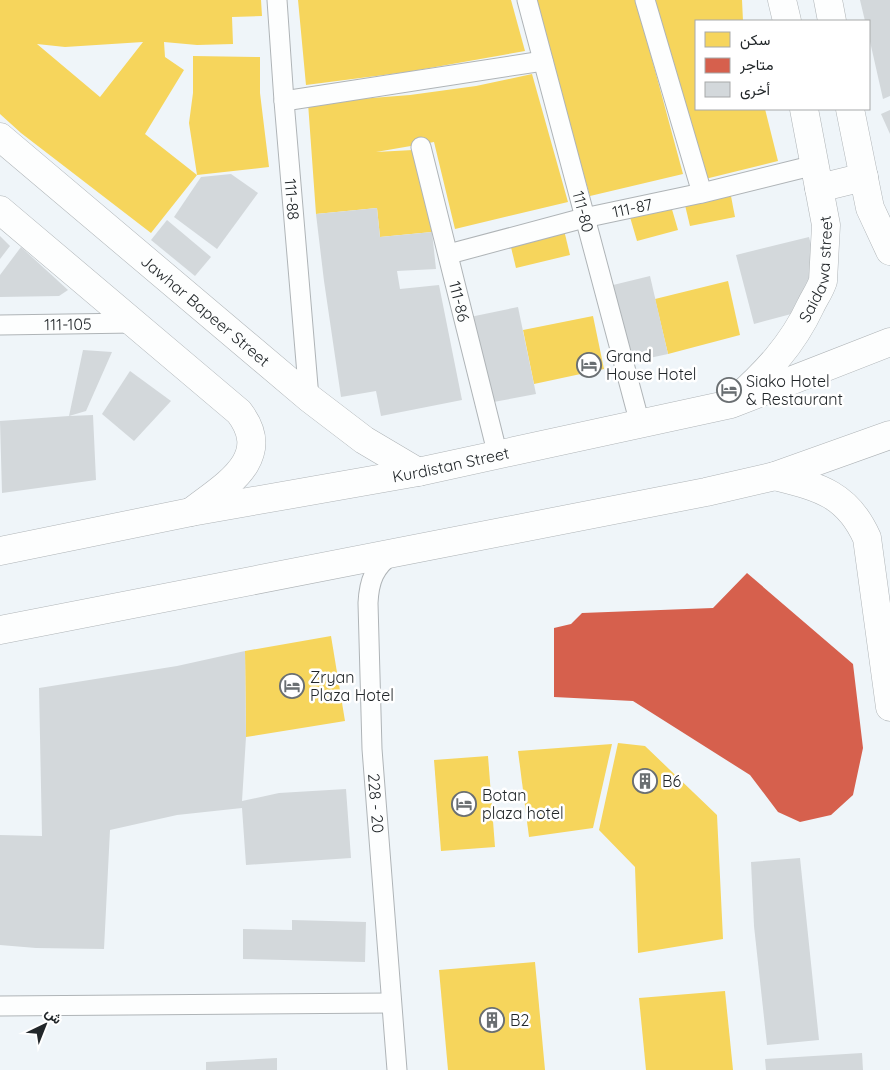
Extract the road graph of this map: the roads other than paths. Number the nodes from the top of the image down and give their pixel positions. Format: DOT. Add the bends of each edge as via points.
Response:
graph roads {
  1 [pos="277,0"];
  2 [pos="527,0"];
  3 [pos="645,0"];
  4 [pos="782,0"];
  5 [pos="828,0"];
  6 [pos="786,20"];
  7 [pos="832,20"];
  8 [pos="543,61"];
  9 [pos="284,101"];
  10 [pos="804,110"];
  11 [pos="850,110"];
  12 [pos="0,137"];
  13 [pos="421,147"];
  14 [pos="817,176"];
  15 [pos="864,177"];
  16 [pos="702,193"];
  17 [pos="0,210"];
  18 [pos="584,218"];
  19 [pos="890,252"];
  20 [pos="449,254"];
  21 [pos="134,324"];
  22 [pos="0,325"];
  23 [pos="890,342"];
  24 [pos="309,398"];
  25 [pos="731,404"];
  26 [pos="640,424"];
  27 [pos="890,435"];
  28 [pos="498,456"];
  29 [pos="418,472"];
  30 [pos="774,476"];
  31 [pos="191,512"];
  32 [pos="0,551"];
  33 [pos="402,551"];
  34 [pos="0,630"];
  35 [pos="890,708"];
  36 [pos="391,1003"];
  37 [pos="0,1006"];
  38 [pos="397,1070"];
  1 -- 9 [label="street, 111-88"];
  2 -- 8 [label="street, 111-80"];
  3 -- 16 [label="street"];
  4 -- 6 [label="main road"];
  5 -- 7 [label="main road"];
  8 -- 9 [label="street"];
  8 -- 18 [label="street, 111-80"];
  9 -- 24 [label="street, 111-88"];
  10 -- 14 [label="main road, Saidawa street"];
  11 -- 15 [label="main road"];
  12 -- 24 [label="main road, Jawhar Bapeer Street"];
  13 -- 20 [label="street, 111-86"];
  14 -- 15 [label="main road"];
  14 -- 16 [label="street, 111-87"];
  14 -- 25 [label="main road, Saidawa street" via="826,225 821,288 792,340 762,377"];
  15 -- 19 [label="main road" via="870,208"];
  16 -- 18 [label="street, 111-87"];
  17 -- 21 [label="main road"];
  18 -- 20 [label="street, 111-87"];
  18 -- 26 [label="street, 111-80"];
  20 -- 28 [label="street, 111-86"];
  21 -- 22 [label="street, 111-105"];
  21 -- 31 [label="main road" via="239,412 249,428 251,446 246,464 234,478"];
  23 -- 25 [label="main road, Kurdistan Street"];
  24 -- 29 [label="main road, Jawhar Bapeer Street" via="364,440"];
  25 -- 26 [label="main road, Kurdistan Street"];
  26 -- 28 [label="main road, Kurdistan Street"];
  27 -- 30 [label="main road"];
  28 -- 29 [label="main road, Kurdistan Street"];
  29 -- 31 [label="main road, Kurdistan Street"];
  30 -- 33 [label="main road"];
  30 -- 35 [label="main road" via="814,486 831,494 849,509 863,529 867,538"];
  31 -- 32 [label="main road, Kurdistan Street"];
  33 -- 34 [label="main road"];
  33 -- 36 [label="street, 228 - 20" via="386,559 374,572 368,590 372,749"];
  36 -- 37 [label="street"];
  36 -- 38 [label="street, 228 - 20"];
}
